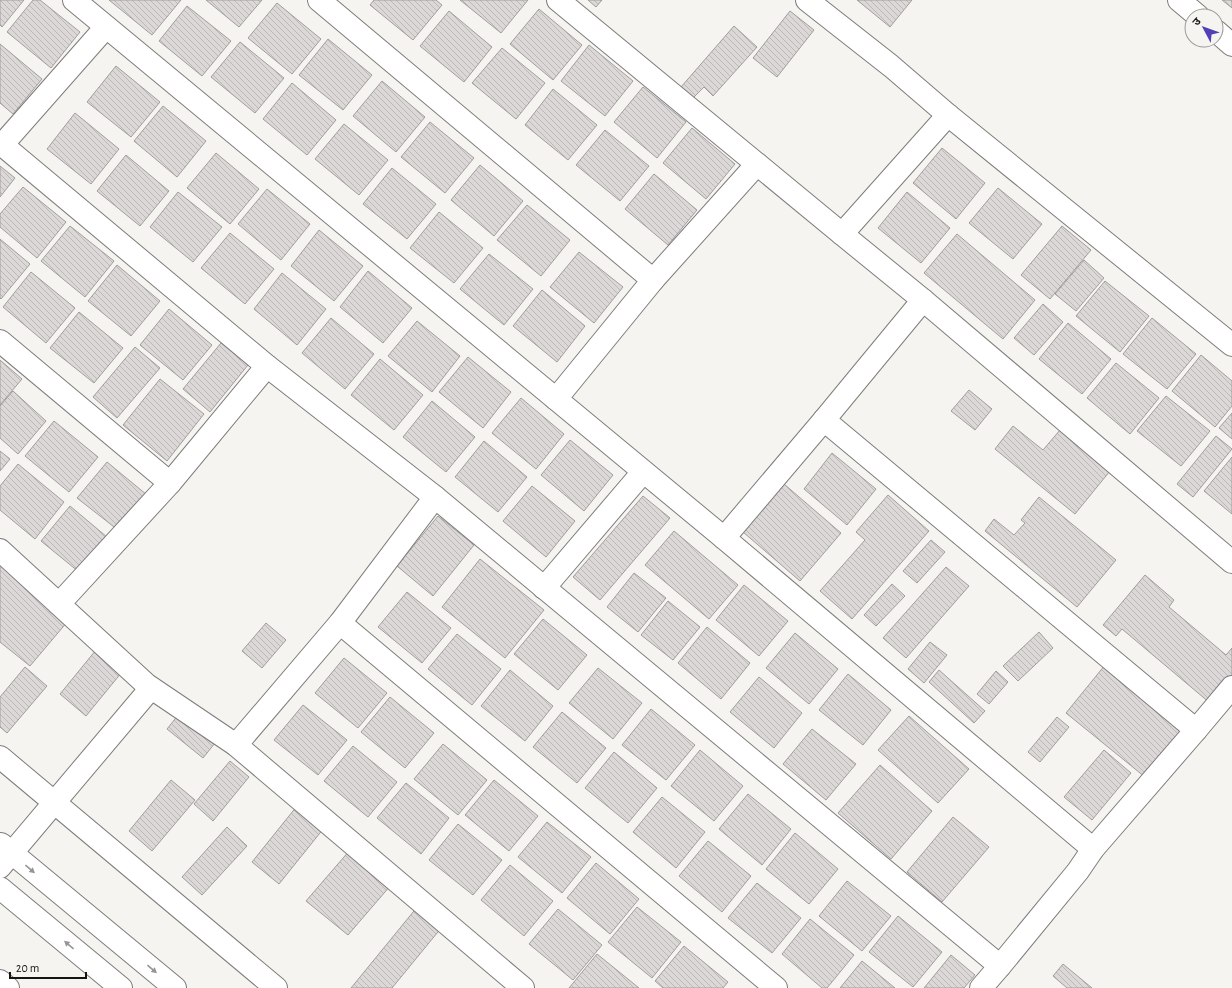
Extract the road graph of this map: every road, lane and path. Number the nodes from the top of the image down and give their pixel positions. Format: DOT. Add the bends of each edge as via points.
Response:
graph roads {
  1 [pos="74,0"];
  2 [pos="319,0"];
  3 [pos="558,0"];
  4 [pos="807,0"];
  5 [pos="1179,0"];
  6 [pos="1188,8"];
  7 [pos="106,27"];
  8 [pos="1224,38"];
  9 [pos="1232,45"];
  10 [pos="948,115"];
  11 [pos="1,144"];
  12 [pos="757,164"];
  13 [pos="842,234"];
  14 [pos="653,280"];
  15 [pos="923,300"];
  16 [pos="0,341"];
  17 [pos="1232,345"];
  18 [pos="267,366"];
  19 [pos="556,399"];
  20 [pos="824,420"];
  21 [pos="643,472"];
  22 [pos="170,483"];
  23 [pos="435,497"];
  24 [pos="724,538"];
  25 [pos="0,550"];
  26 [pos="1232,562"];
  27 [pos="544,588"];
  28 [pos="59,604"];
  29 [pos="340,623"];
  30 [pos="1232,687"];
  31 [pos="151,688"];
  32 [pos="1196,730"];
  33 [pos="236,745"];
  34 [pos="0,757"];
  35 [pos="55,802"];
  36 [pos="1093,849"];
  37 [pos="4,855"];
  38 [pos="0,888"];
  39 [pos="1000,966"];
  40 [pos="0,981"];
  41 [pos="8,988"];
  42 [pos="121,988"];
  43 [pos="175,988"];
  44 [pos="276,988"];
  45 [pos="523,988"];
  46 [pos="776,988"];
  47 [pos="981,988"];
  1 -- 7 [label="street"];
  2 -- 14 [label="street"];
  3 -- 12 [label="street"];
  4 -- 10 [label="street"];
  5 -- 6 [label="street"];
  7 -- 11 [label="street"];
  7 -- 19 [label="street"];
  8 -- 9 [label="street"];
  10 -- 13 [label="street"];
  10 -- 17 [label="street"];
  11 -- 18 [label="street"];
  12 -- 13 [label="street"];
  12 -- 14 [label="street"];
  13 -- 15 [label="street"];
  14 -- 19 [label="street"];
  15 -- 20 [label="street"];
  15 -- 26 [label="street"];
  16 -- 22 [label="street"];
  18 -- 22 [label="street"];
  18 -- 23 [label="street"];
  19 -- 21 [label="street"];
  20 -- 24 [label="street"];
  20 -- 32 [label="street"];
  21 -- 24 [label="street"];
  21 -- 27 [label="street"];
  22 -- 28 [label="street"];
  23 -- 27 [label="street"];
  23 -- 29 [label="street"];
  24 -- 36 [label="street"];
  25 -- 28 [label="street"];
  27 -- 39 [label="street"];
  28 -- 31 [label="street"];
  29 -- 33 [label="street"];
  29 -- 46 [label="street"];
  30 -- 32 [label="street"];
  31 -- 33 [label="street"];
  31 -- 35 [label="street"];
  32 -- 36 [label="street"];
  33 -- 45 [label="street"];
  34 -- 35 [label="street"];
  35 -- 37 [label="street"];
  35 -- 44 [label="street"];
  36 -- 39 [label="street"];
  37 -- 43 [label="street, one-way"];
  42 -- 38 [label="street, one-way"];
  39 -- 47 [label="street"];
  40 -- 41 [label="street"];
}
